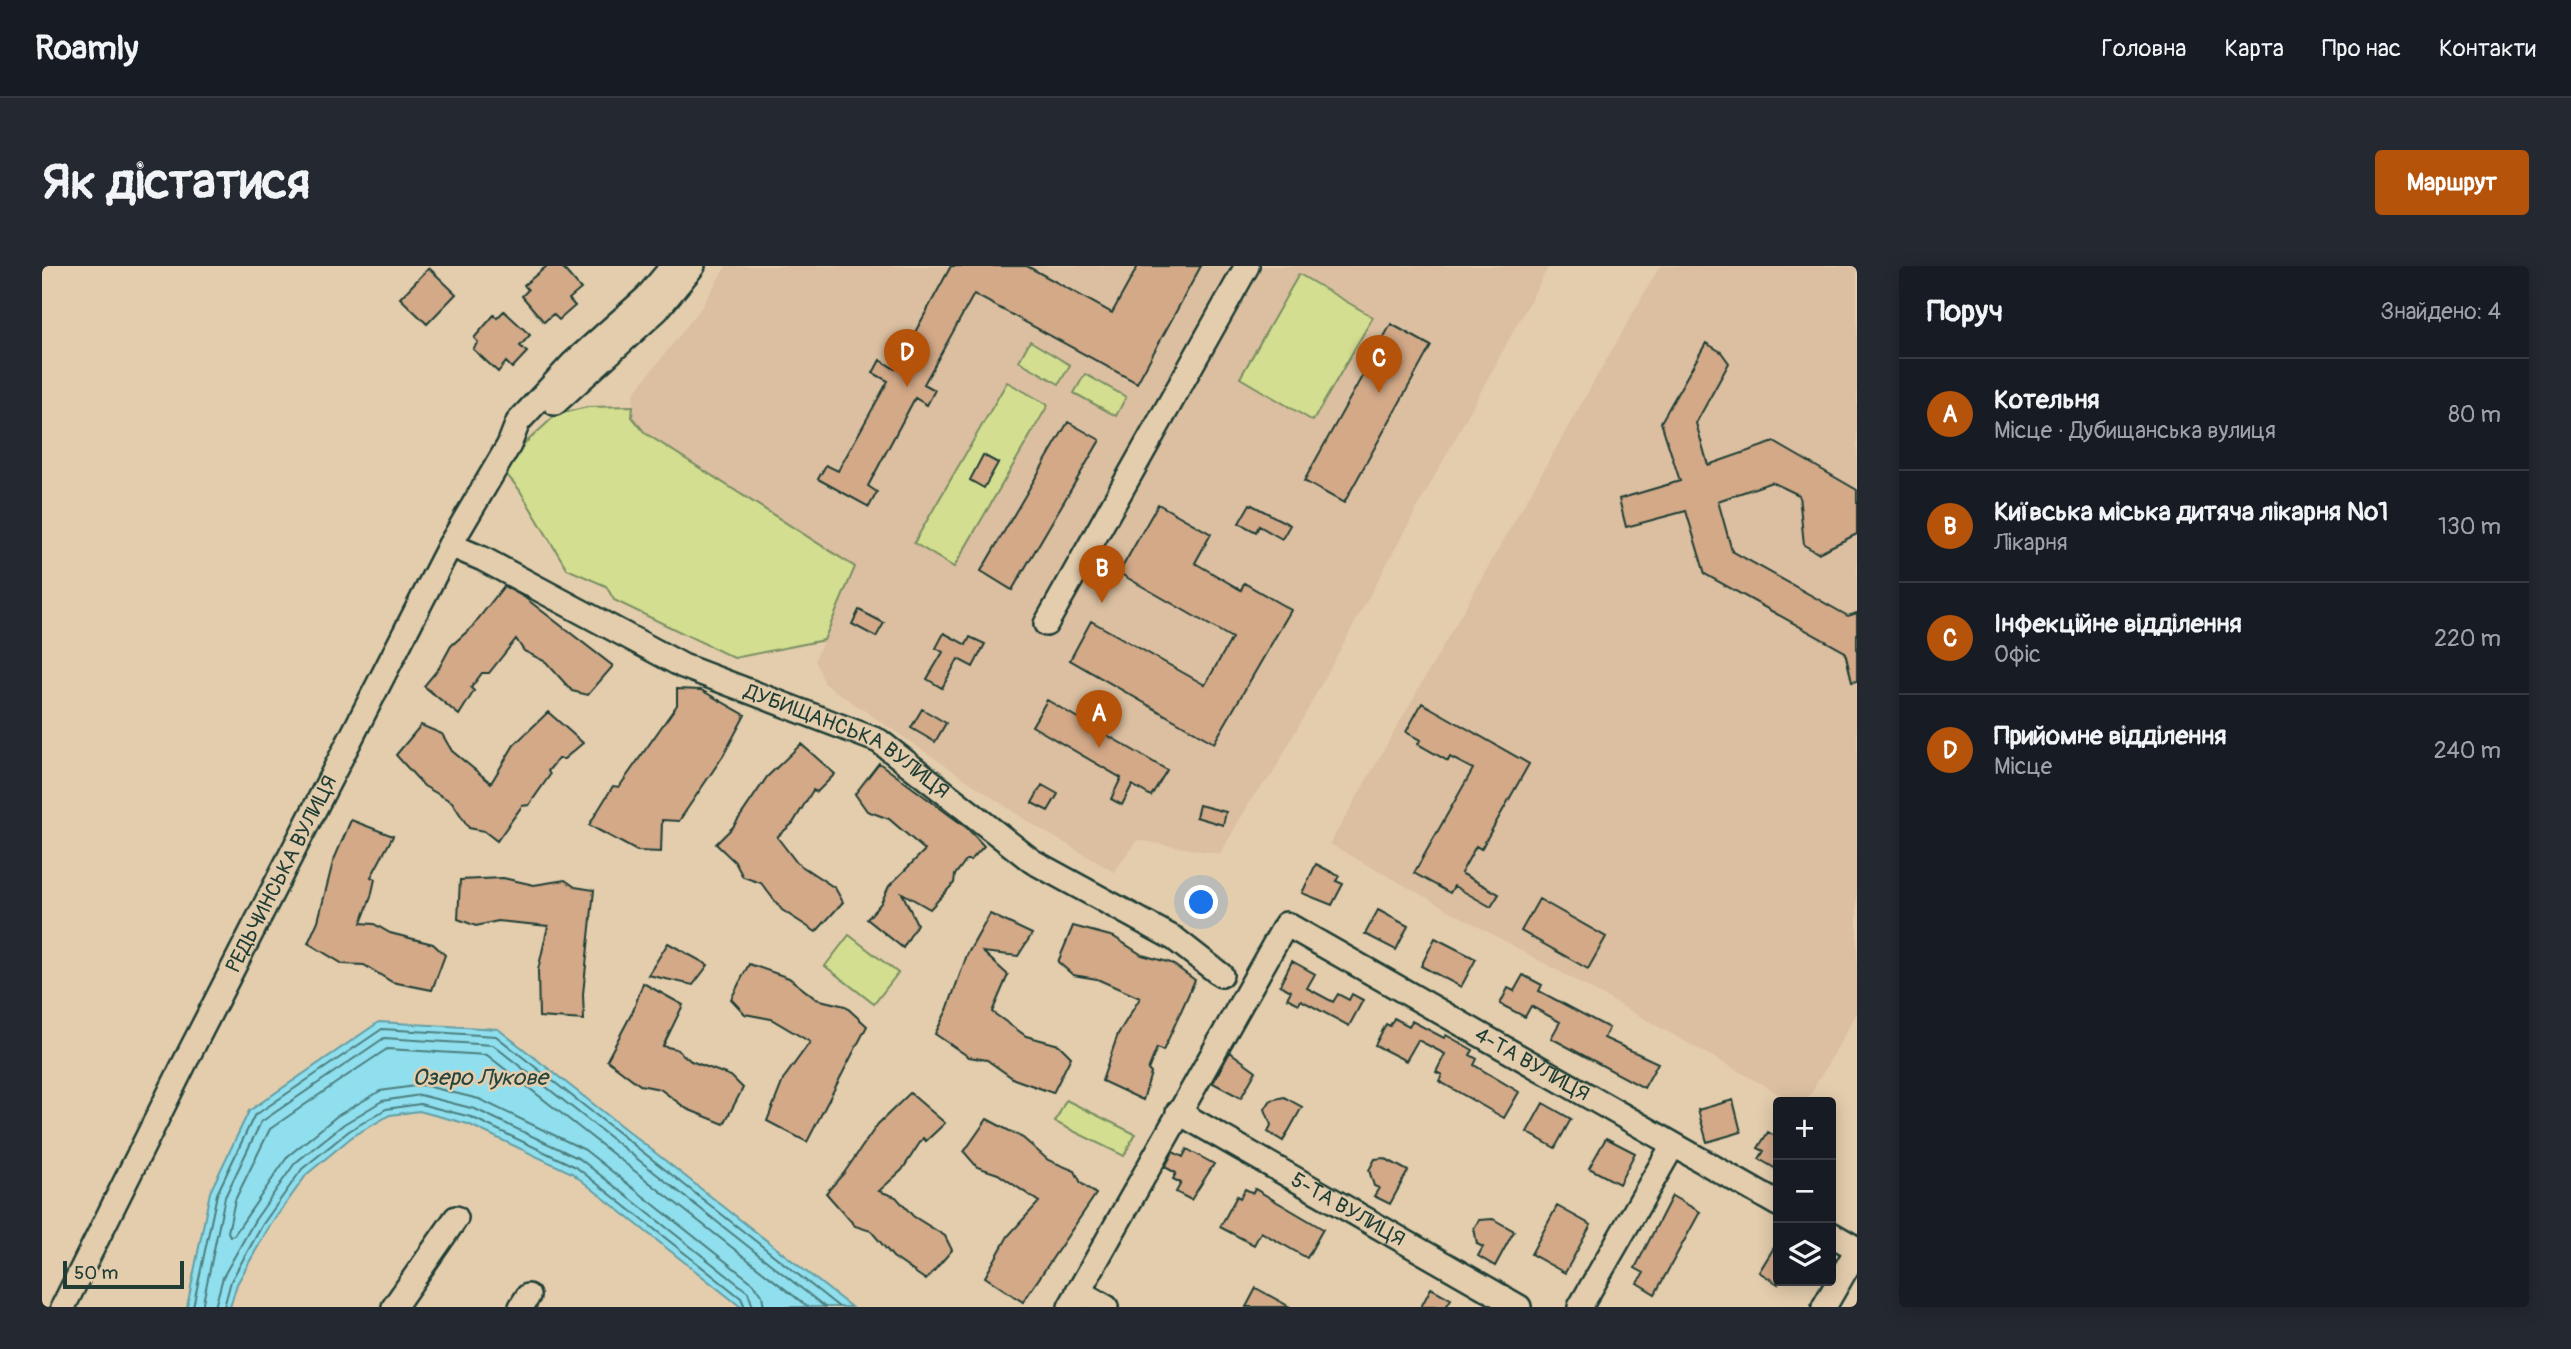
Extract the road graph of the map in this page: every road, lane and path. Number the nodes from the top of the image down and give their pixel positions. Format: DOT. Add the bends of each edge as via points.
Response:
graph roads {
  1 [pos="673,266"];
  2 [pos="693,266"];
  3 [pos="1247,266"];
  4 [pos="509,445"];
  5 [pos="450,545"];
  6 [pos="1046,624"];
  7 [pos="1221,975"];
  8 [pos="1178,1112"];
  9 [pos="1673,1145"];
  10 [pos="1773,1201"];
  11 [pos="456,1218"];
  12 [pos="1836,1237"];
  13 [pos="1857,1249"];
  14 [pos="1074,1299"];
  15 [pos="64,1307"];
  16 [pos="394,1307"];
  17 [pos="1106,1307"];
  18 [pos="1520,1307"];
  19 [pos="1580,1307"];
  20 [pos="1824,1307"];
  1 -- 4 [label="street, РЕДЬЧИНСЬКА ВУЛИЦЯ" via="647,297 526,411"];
  2 -- 4 [label="street, РЕДЬЧИНСЬКА ВУЛИЦЯ" via="657,310"];
  3 -- 6 [label="street"];
  4 -- 5 [label="street, РЕДЬЧИНСЬКА ВУЛИЦЯ"];
  5 -- 7 [label="street, ДУБИЩАНСЬКА ВУЛИЦЯ" via="683,666 879,741 1032,861 1175,939"];
  5 -- 15 [label="street, РЕДЬЧИНСЬКА ВУЛИЦЯ"];
  8 -- 9 [label="street, 4-ТА ВУЛИЦЯ" via="1286,924"];
  8 -- 14 [label="street"];
  8 -- 18 [label="street, 5-ТА ВУЛИЦЯ"];
  9 -- 10 [label="street, 4-ТА ВУЛИЦЯ"];
  9 -- 19 [label="street"];
  11 -- 16 [label="street"];
  12 -- 13 [label="street"];
  13 -- 20 [label="street"];
  14 -- 17 [label="street"];
}
